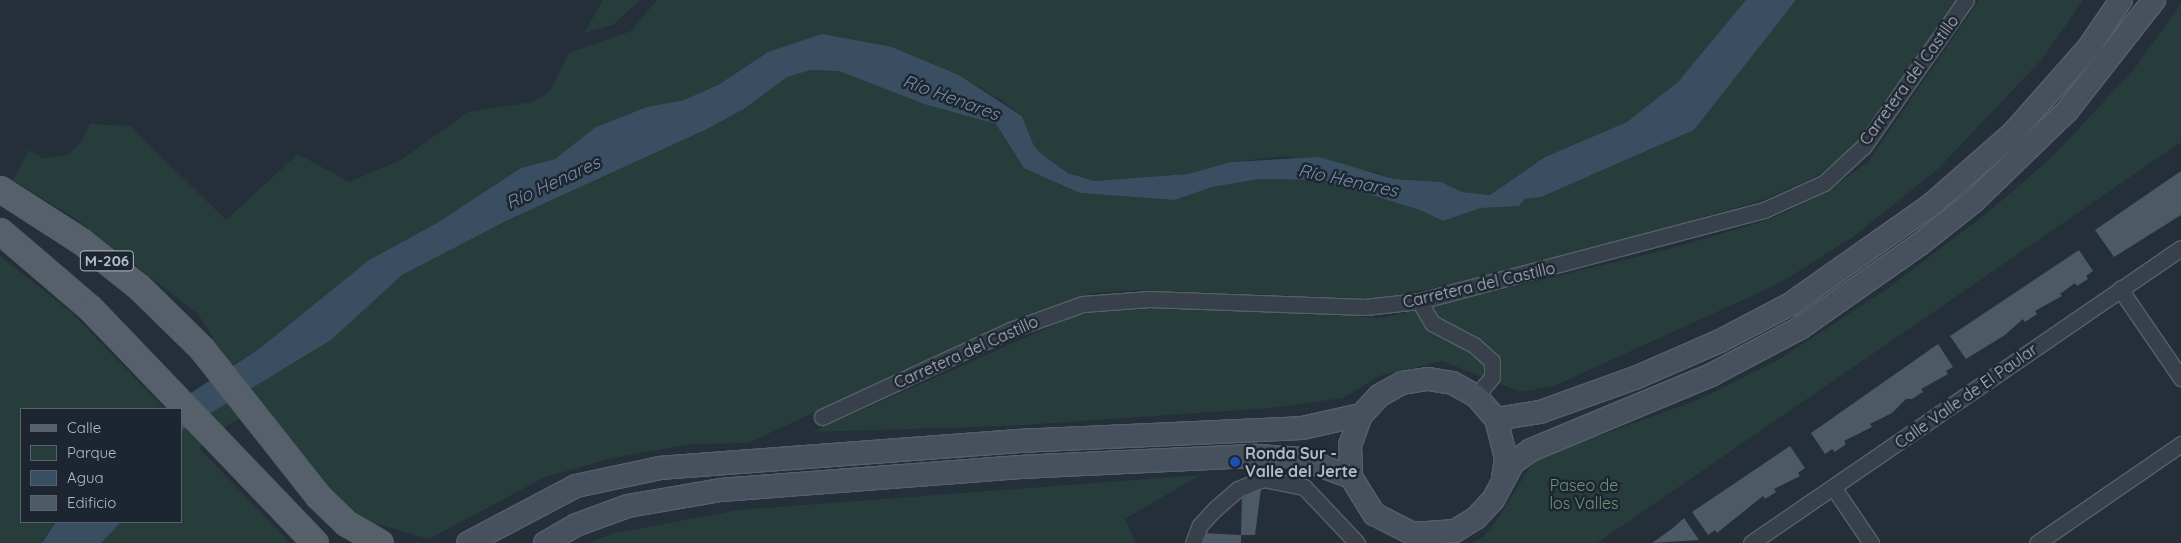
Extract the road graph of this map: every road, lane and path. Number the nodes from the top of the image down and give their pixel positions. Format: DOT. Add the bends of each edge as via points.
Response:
graph roads {
  1 [pos="1966,0"];
  2 [pos="2121,0"];
  3 [pos="2154,0"];
  4 [pos="0,189"];
  5 [pos="0,231"];
  6 [pos="2181,248"];
  7 [pos="2120,290"];
  8 [pos="1419,302"];
  9 [pos="2181,378"];
  10 [pos="1476,396"];
  11 [pos="1362,415"];
  12 [pos="822,417"];
  13 [pos="1496,420"];
  14 [pos="2181,444"];
  15 [pos="1351,477"];
  16 [pos="1503,478"];
  17 [pos="1833,487"];
  18 [pos="1454,537"];
  19 [pos="1414,539"];
  20 [pos="315,543"];
  21 [pos="380,543"];
  22 [pos="468,543"];
  23 [pos="545,543"];
  24 [pos="1193,543"];
  25 [pos="1357,543"];
  26 [pos="1751,543"];
  27 [pos="1871,543"];
  28 [pos="2038,543"];
  1 -- 8 [label="street, Carretera del Castillo" via="1864,146 1824,183 1764,210"];
  2 -- 13 [label="main road" via="2089,48 2013,134 1932,204 1812,289 1720,341 1635,378 1540,412"];
  3 -- 16 [label="main road" via="2067,112 1974,201 1920,244 1800,328 1711,375 1531,450 1513,463"];
  4 -- 21 [label="main road, M-206" via="81,241 140,287 202,350 318,496 346,523"];
  5 -- 20 [label="main road, M-206" via="90,308"];
  6 -- 7 [label="street, Calle Valle de El Paular"];
  7 -- 9 [label="street"];
  7 -- 17 [label="street, Calle Valle de El Paular"];
  8 -- 10 [label="street" via="1432,323 1474,345 1492,361 1492,378"];
  8 -- 12 [label="street, Carretera del Castillo" via="1365,307 1149,299 1083,304 1010,330"];
  10 -- 11 [label="main road" via="1453,383 1436,380 1402,383 1379,396"];
  10 -- 13 [label="main road"];
  11 -- 15 [label="main road" via="1350,445"];
  11 -- 22 [label="main road" via="1302,428 1018,441 660,468 576,486"];
  13 -- 16 [label="main road" via="1503,438"];
  14 -- 28 [label="street"];
  15 -- 19 [label="main road" via="1374,514"];
  15 -- 23 [label="main road" via="1302,459 1257,456 1020,466 721,490 628,506 576,525"];
  16 -- 18 [label="main road" via="1493,500"];
  17 -- 26 [label="street, Calle Valle de El Paular"];
  17 -- 27 [label="street"];
  18 -- 19 [label="main road"];
  24 -- 25 [label="street" via="1200,525 1216,508 1238,489 1263,479 1304,487"];
}
